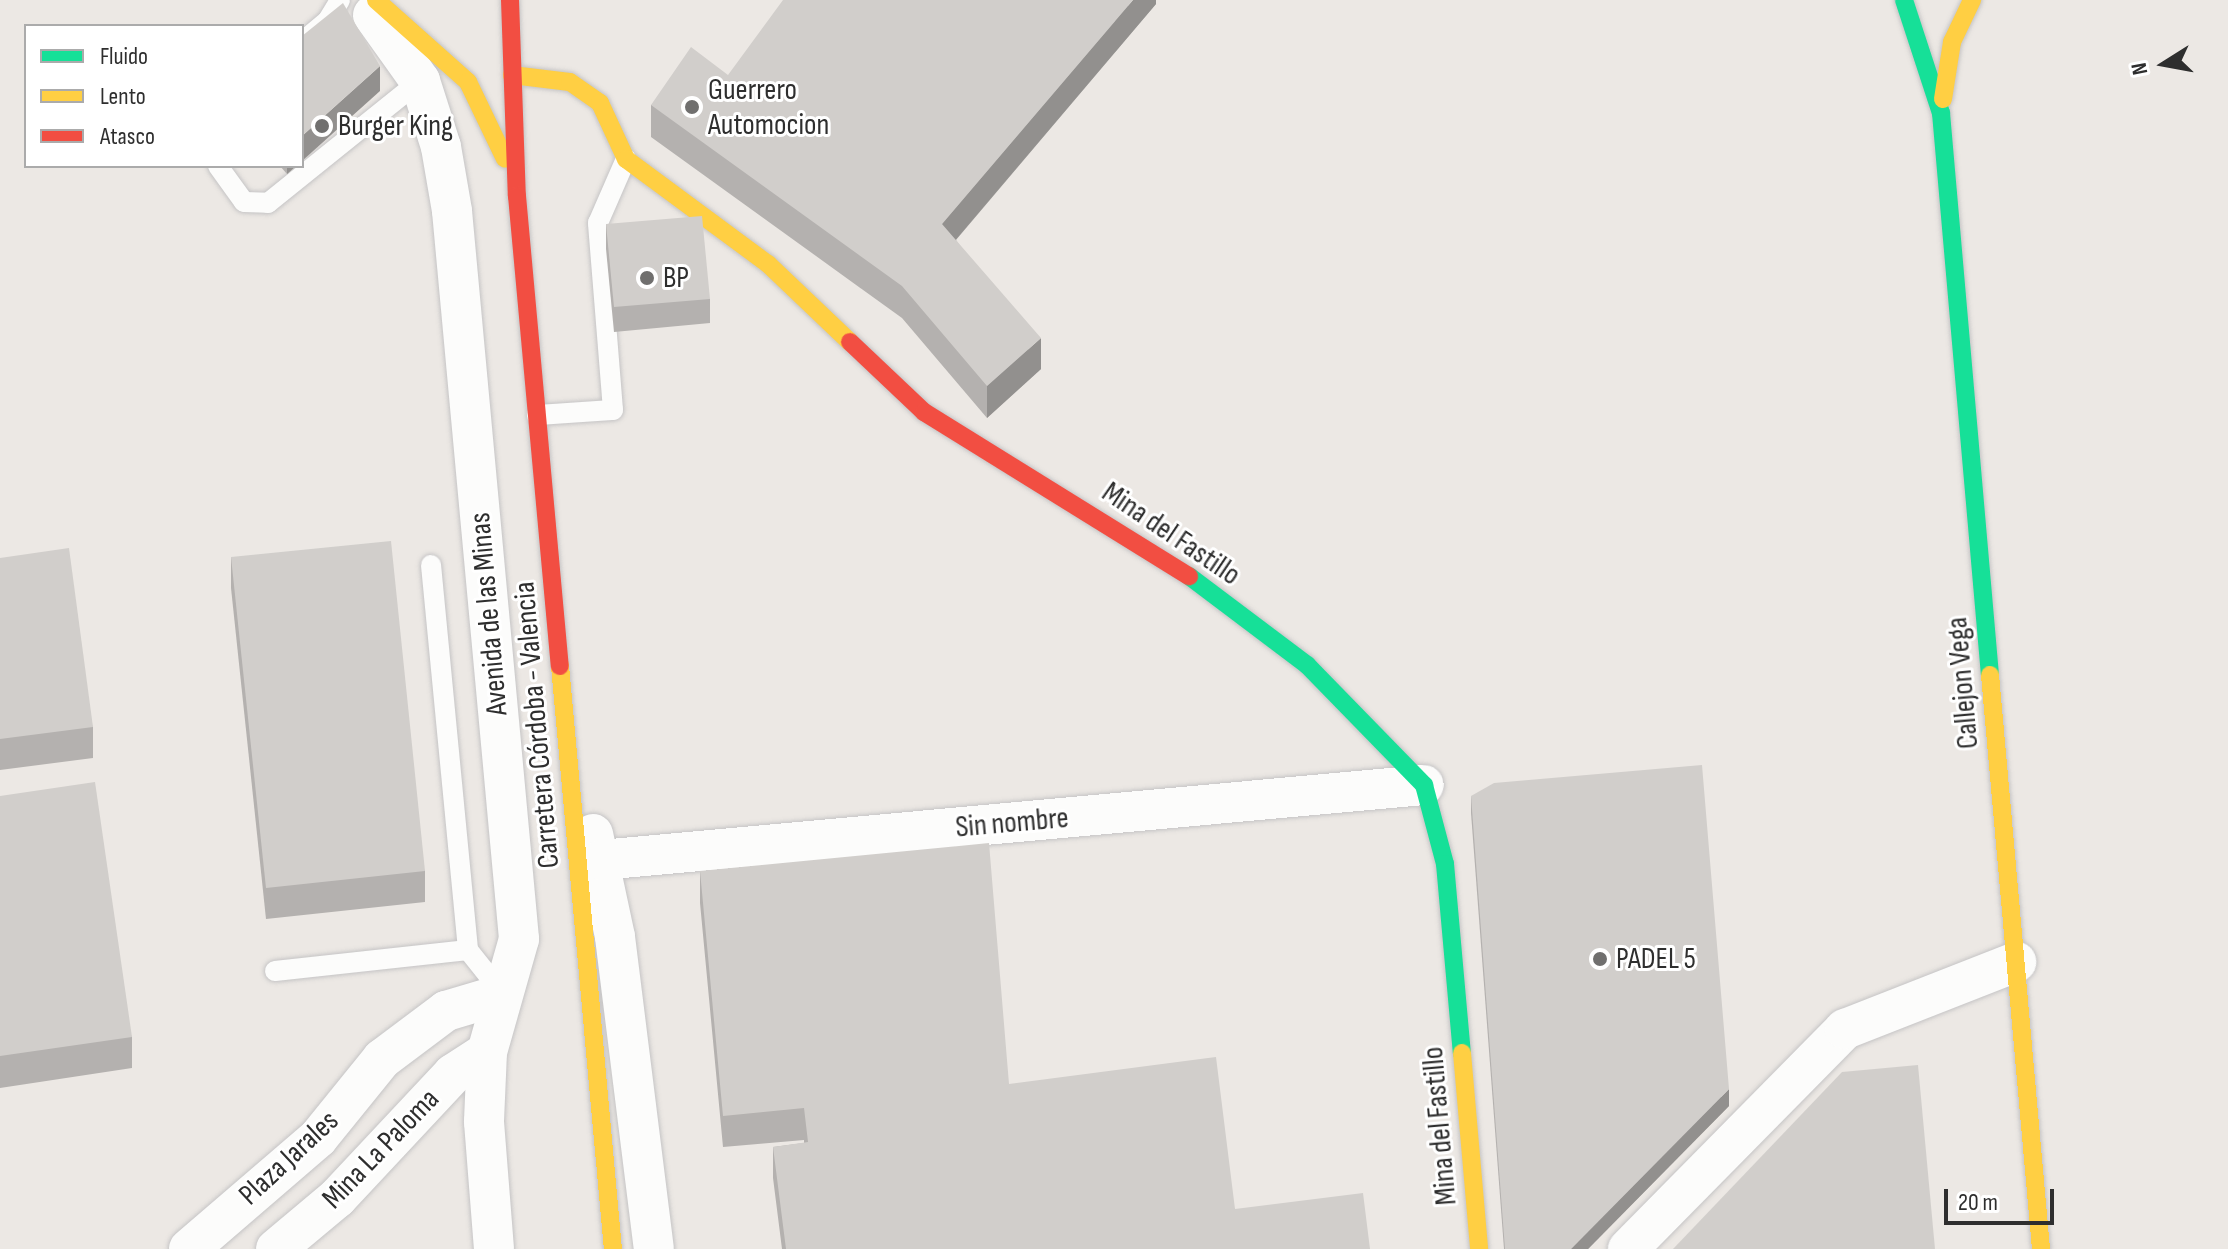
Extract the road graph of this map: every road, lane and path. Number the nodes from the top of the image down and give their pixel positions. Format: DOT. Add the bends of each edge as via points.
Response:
graph roads {
  1 [pos="340,0"];
  2 [pos="359,0"];
  3 [pos="376,0"];
  4 [pos="510,0"];
  5 [pos="1904,0"];
  6 [pos="1972,0"];
  7 [pos="304,40"];
  8 [pos="512,75"];
  9 [pos="420,81"];
  10 [pos="1941,113"];
  11 [pos="626,159"];
  12 [pos="219,168"];
  13 [pos="517,196"];
  14 [pos="537,415"];
  15 [pos="431,565"];
  16 [pos="568,746"];
  17 [pos="1424,785"];
  18 [pos="601,860"];
  19 [pos="468,950"];
  20 [pos="2016,962"];
  21 [pos="275,971"];
  22 [pos="503,994"];
  23 [pos="487,1052"];
  24 [pos="189,1249"];
  25 [pos="276,1249"];
  26 [pos="494,1249"];
  27 [pos="613,1249"];
  28 [pos="654,1249"];
  29 [pos="1479,1249"];
  30 [pos="1628,1249"];
  31 [pos="2041,1249"];
  1 -- 7 [label="lane" via="328,20"];
  2 -- 9 [label="street, Avenida de las Minas" via="393,38"];
  3 -- 13 [label="street, Carretera Córdoba - Valencia" via="446,59 474,91 495,131"];
  4 -- 8 [label="street, Carretera Córdoba - Valencia"];
  5 -- 10 [label="street"];
  6 -- 10 [label="street" via="1952,42"];
  8 -- 11 [label="street, Mina del Fastillo" via="570,82 600,103"];
  8 -- 13 [label="street, Carretera Córdoba - Valencia"];
  9 -- 12 [label="lane" via="268,203 244,202"];
  9 -- 22 [label="street, Avenida de las Minas" via="441,147 452,211 518,923 519,939"];
  10 -- 20 [label="street, Callejon Vega"];
  11 -- 14 [label="lane" via="598,223 613,410"];
  11 -- 17 [label="street, Mina del Fastillo" via="768,264 924,412 1174,565 1307,665"];
  13 -- 14 [label="street, Carretera Córdoba - Valencia"];
  14 -- 16 [label="street, Carretera Córdoba - Valencia"];
  15 -- 19 [label="lane"];
  16 -- 18 [label="street"];
  16 -- 27 [label="street, Carretera Córdoba - Valencia"];
  17 -- 18 [label="street, Sin nombre"];
  17 -- 29 [label="street, Mina del Fastillo" via="1445,864"];
  18 -- 28 [label="street" via="628,1024"];
  19 -- 21 [label="lane"];
  19 -- 22 [label="lane"];
  20 -- 30 [label="street" via="1845,1029"];
  20 -- 31 [label="street, Callejon Vega"];
  22 -- 23 [label="street, Avenida de las Minas"];
  22 -- 24 [label="street, Plaza Jarales" via="446,1011 382,1059 318,1138"];
  23 -- 25 [label="street, Mina La Paloma" via="453,1074 337,1198"];
  23 -- 26 [label="street, Avenida de las Minas" via="484,1122"];
}
